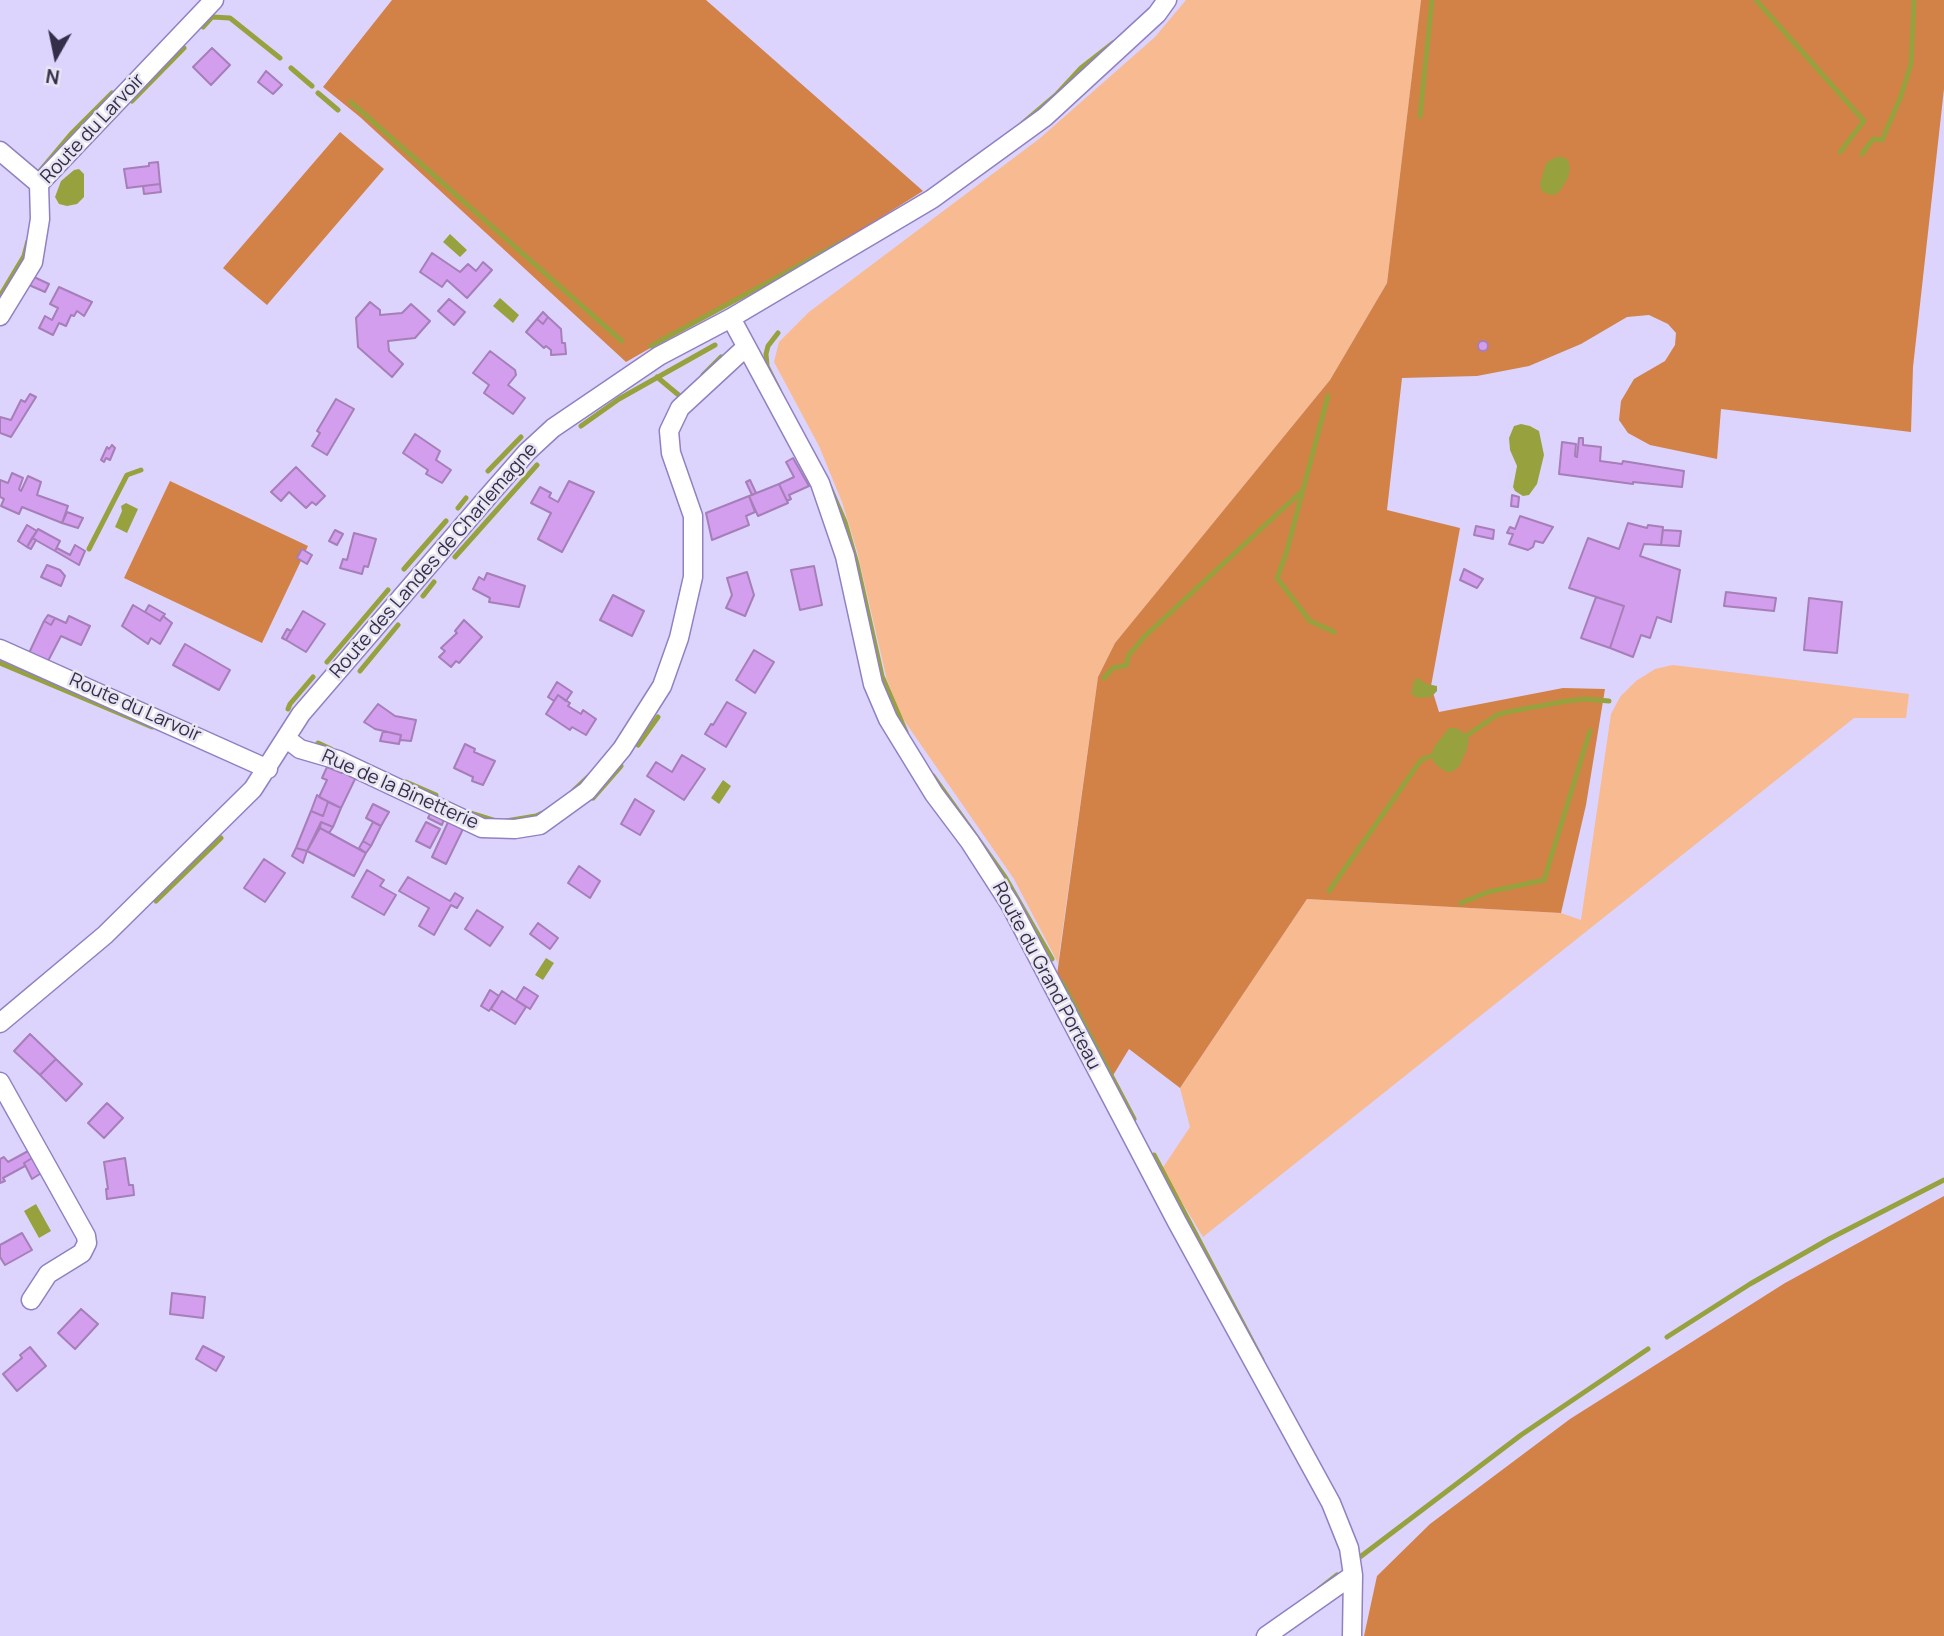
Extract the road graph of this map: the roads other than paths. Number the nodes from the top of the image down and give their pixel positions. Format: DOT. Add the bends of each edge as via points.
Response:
graph roads {
  1 [pos="214,0"];
  2 [pos="1167,0"];
  3 [pos="0,151"];
  4 [pos="39,184"];
  5 [pos="0,316"];
  6 [pos="731,318"];
  7 [pos="745,348"];
  8 [pos="0,649"];
  9 [pos="287,739"];
  10 [pos="268,769"];
  11 [pos="0,1023"];
  12 [pos="0,1082"];
  13 [pos="32,1300"];
  14 [pos="1353,1575"];
  15 [pos="1266,1636"];
  16 [pos="1352,1636"];
  1 -- 4 [label="street, Route du Larvoir"];
  2 -- 6 [label="street, Route des Landes de Charlemagne" via="1022,134 932,199"];
  3 -- 4 [label="street"];
  4 -- 5 [label="street, Route du Larvoir" via="40,219 33,262"];
  6 -- 7 [label="street, Route du Grand Porteau"];
  6 -- 9 [label="street, Route des Landes de Charlemagne" via="636,371 553,428 527,452 301,714"];
  7 -- 9 [label="street, Rue de la Binetterie" via="680,408 669,431 671,453 693,516 693,577 680,638 662,686 622,749 587,791 540,825 482,828 338,760 300,749"];
  7 -- 14 [label="street, Route du Grand Porteau" via="820,483 845,556 873,684 888,719 1010,904 1331,1503 1349,1548"];
  8 -- 10 [label="street, Route du Larvoir"];
  9 -- 10 [label="street, Route des Landes de Charlemagne"];
  10 -- 11 [label="street, Route des Landes de Charlemagne" via="136,907"];
  12 -- 13 [label="street" via="86,1236 82,1253 48,1274"];
  14 -- 15 [label="street"];
  14 -- 16 [label="street, Route du Grand Porteau"];
}
